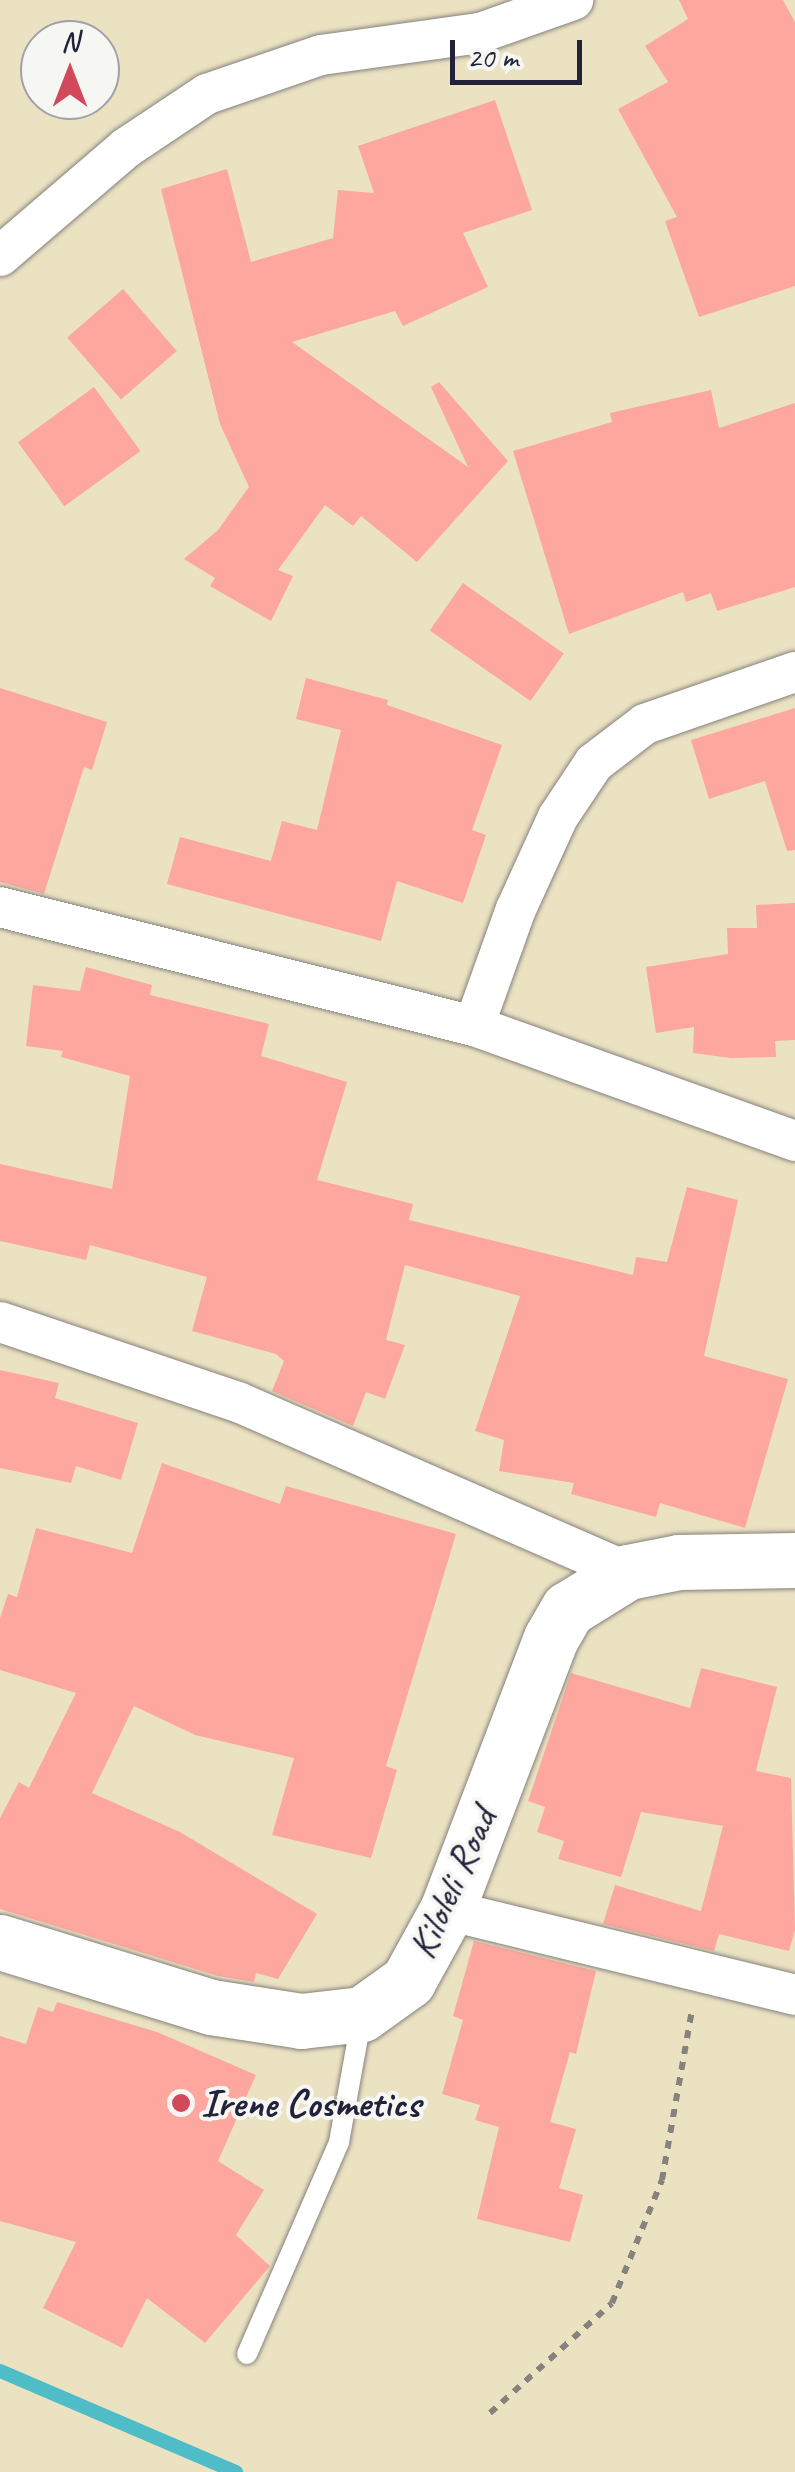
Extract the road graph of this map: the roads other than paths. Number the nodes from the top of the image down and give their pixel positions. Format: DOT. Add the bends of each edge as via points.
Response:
graph roads {
  1 [pos="572,0"];
  2 [pos="0,256"];
  3 [pos="795,672"];
  4 [pos="0,907"];
  5 [pos="474,1026"];
  6 [pos="795,1141"];
  7 [pos="0,1322"];
  8 [pos="795,1560"];
  9 [pos="628,1572"];
  10 [pos="447,1910"];
  11 [pos="0,1942"];
  12 [pos="795,1995"];
  13 [pos="362,2014"];
  14 [pos="248,2354"];
  1 -- 2 [label="street" via="480,32 321,55 207,94 126,148"];
  3 -- 5 [label="street" via="645,724 594,763 551,832"];
  4 -- 5 [label="street"];
  5 -- 6 [label="street"];
  7 -- 9 [label="street" via="238,1402"];
  8 -- 9 [label="main road, Kiloleli Road" via="679,1562"];
  9 -- 10 [label="main road, Kiloleli Road" via="568,1609 551,1638"];
  10 -- 12 [label="street"];
  10 -- 13 [label="main road, Kiloleli Road" via="408,1981"];
  11 -- 13 [label="main road, Kiloleli Road" via="211,2007 301,2022"];
  13 -- 14 [label="lane" via="339,2142"];
}
